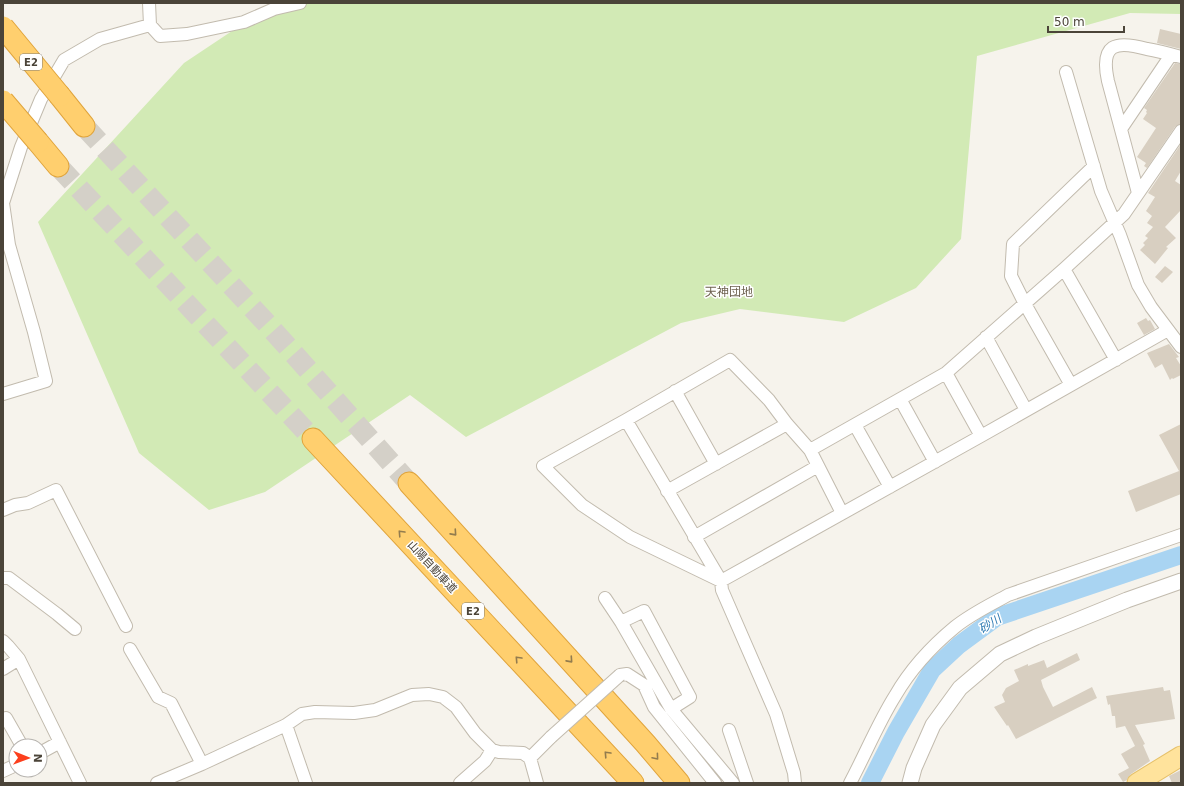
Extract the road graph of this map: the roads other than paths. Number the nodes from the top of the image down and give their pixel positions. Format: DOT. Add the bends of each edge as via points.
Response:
graph roads {
  1 [pos="149,3"];
  2 [pos="300,3"];
  3 [pos="150,25"];
  4 [pos="3,27"];
  5 [pos="1176,56"];
  6 [pos="1066,72"];
  7 [pos="3,102"];
  8 [pos="84,126"];
  9 [pos="1121,129"];
  10 [pos="1181,130"];
  11 [pos="58,166"];
  12 [pos="1094,166"];
  13 [pos="1138,193"];
  14 [pos="1114,223"];
  15 [pos="1064,269"];
  16 [pos="1025,304"];
  17 [pos="1168,330"];
  18 [pos="986,337"];
  19 [pos="1181,347"];
  20 [pos="1116,360"];
  21 [pos="946,373"];
  22 [pos="1071,385"];
  23 [pos="676,392"];
  24 [pos="3,394"];
  25 [pos="900,399"];
  26 [pos="1026,410"];
  27 [pos="626,420"];
  28 [pos="787,424"];
  29 [pos="855,425"];
  30 [pos="981,436"];
  31 [pos="313,439"];
  32 [pos="810,450"];
  33 [pos="935,462"];
  34 [pos="716,464"];
  35 [pos="818,466"];
  36 [pos="409,483"];
  37 [pos="890,487"];
  38 [pos="667,490"];
  39 [pos="3,510"];
  40 [pos="842,513"];
  41 [pos="1181,535"];
  42 [pos="694,537"];
  43 [pos="3,578"];
  44 [pos="720,581"];
  45 [pos="1181,581"];
  46 [pos="605,598"];
  47 [pos="621,622"];
  48 [pos="126,626"];
  49 [pos="75,629"];
  50 [pos="3,641"];
  51 [pos="130,649"];
  52 [pos="19,659"];
  53 [pos="3,669"];
  54 [pos="671,709"];
  55 [pos="6,718"];
  56 [pos="286,725"];
  57 [pos="729,730"];
  58 [pos="17,738"];
  59 [pos="60,742"];
  60 [pos="48,749"];
  61 [pos="492,750"];
  62 [pos="1181,756"];
  63 [pos="530,758"];
  64 [pos="202,764"];
  65 [pos="80,783"];
  66 [pos="157,783"];
  67 [pos="306,783"];
  68 [pos="460,783"];
  69 [pos="538,783"];
  70 [pos="633,783"];
  71 [pos="679,783"];
  72 [pos="715,783"];
  73 [pos="733,783"];
  74 [pos="747,783"];
  75 [pos="795,783"];
  76 [pos="850,783"];
  77 [pos="910,783"];
  78 [pos="1137,783"];
  1 -- 3 [label="street"];
  2 -- 3 [label="street" via="274,9 244,22 187,34 160,36"];
  3 -- 24 [label="street" via="100,39 64,60 41,98 21,148 3,203 9,245 46,381"];
  4 -- 8 [label="highway, E2, bridge"];
  5 -- 9 [label="street"];
  5 -- 9 [label="street" via="1122,44 1116,45 1107,54 1106,70"];
  6 -- 12 [label="street"];
  7 -- 11 [label="highway, bridge"];
  9 -- 13 [label="street"];
  10 -- 13 [label="street"];
  12 -- 14 [label="street"];
  12 -- 16 [label="street" via="1013,244 1011,276"];
  13 -- 14 [label="street" via="1124,214"];
  14 -- 15 [label="street"];
  14 -- 17 [label="street" via="1138,285"];
  15 -- 16 [label="street"];
  15 -- 20 [label="street"];
  16 -- 18 [label="street"];
  16 -- 22 [label="street"];
  17 -- 19 [label="street"];
  17 -- 20 [label="street"];
  18 -- 21 [label="street"];
  18 -- 26 [label="street"];
  20 -- 22 [label="street"];
  21 -- 25 [label="street"];
  21 -- 30 [label="street"];
  22 -- 26 [label="street"];
  23 -- 27 [label="street"];
  23 -- 28 [label="street" via="730,360 769,400"];
  23 -- 34 [label="street"];
  25 -- 29 [label="street"];
  25 -- 33 [label="street"];
  26 -- 30 [label="street"];
  27 -- 38 [label="street"];
  27 -- 44 [label="street" via="544,466 582,506 630,536"];
  28 -- 32 [label="street"];
  28 -- 34 [label="street"];
  29 -- 32 [label="street"];
  29 -- 37 [label="street"];
  30 -- 33 [label="street"];
  70 -- 31 [label="highway, 山陽自動車道 / E2, one-way"];
  32 -- 35 [label="street"];
  33 -- 37 [label="street"];
  34 -- 38 [label="street"];
  35 -- 40 [label="street"];
  35 -- 42 [label="street"];
  36 -- 71 [label="highway, one-way"];
  37 -- 40 [label="street"];
  38 -- 42 [label="street"];
  39 -- 48 [label="street" via="28,503 56,490"];
  40 -- 44 [label="street"];
  41 -- 76 [label="street" via="1008,595 956,626 934,646 895,696"];
  42 -- 44 [label="street"];
  43 -- 49 [label="street" via="9,578"];
  44 -- 75 [label="street" via="776,714"];
  45 -- 77 [label="street" via="1127,600 1000,654 960,688 933,725"];
  46 -- 47 [label="street"];
  47 -- 54 [label="street"];
  47 -- 54 [label="street" via="644,611 690,697"];
  50 -- 52 [label="street"];
  51 -- 64 [label="street" via="158,697 171,703"];
  52 -- 53 [label="street"];
  52 -- 59 [label="street"];
  54 -- 73 [label="street"];
  55 -- 58 [label="street"];
  56 -- 61 [label="street" via="302,714 375,710 412,695 429,694 443,697 456,707 475,733"];
  56 -- 64 [label="street"];
  56 -- 67 [label="street"];
  57 -- 74 [label="street"];
  59 -- 60 [label="street"];
  59 -- 65 [label="street"];
  61 -- 63 [label="street" via="523,753"];
  61 -- 68 [label="street" via="485,761"];
  62 -- 78 [label="main road"];
  63 -- 69 [label="street"];
  63 -- 72 [label="street, bridge" via="620,675 627,674 644,685 654,707"];
  64 -- 66 [label="street"];
}
